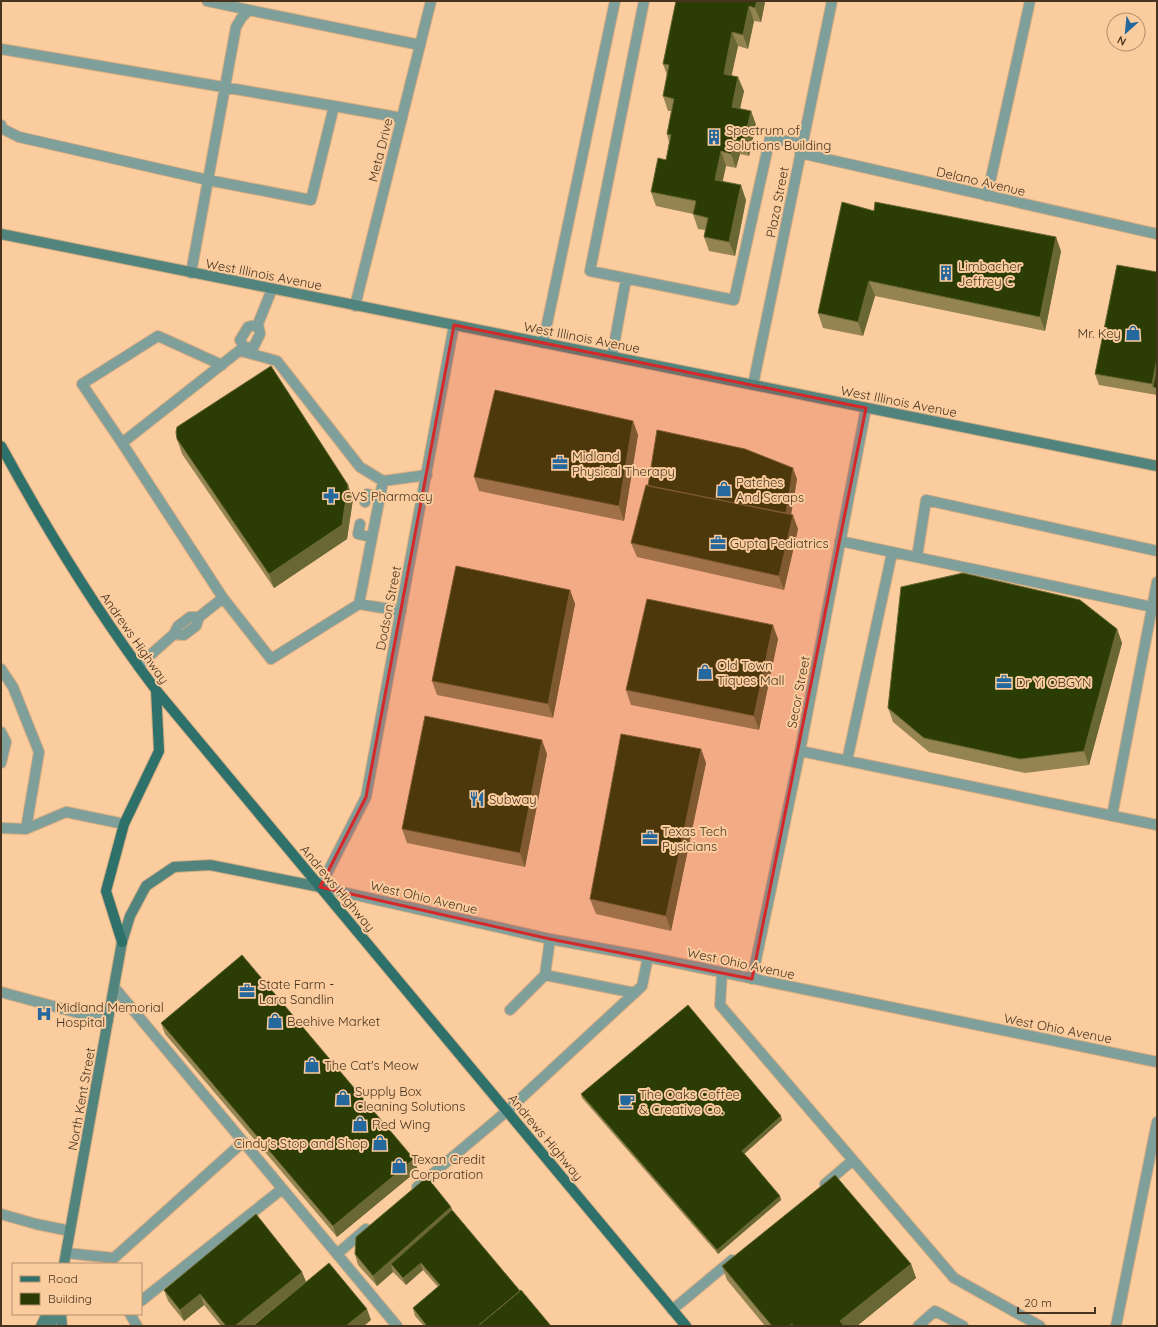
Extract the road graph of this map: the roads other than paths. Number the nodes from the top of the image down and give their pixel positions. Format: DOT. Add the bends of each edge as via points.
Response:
graph roads {
  1 [pos="207,1"];
  2 [pos="431,1"];
  3 [pos="615,1"];
  4 [pos="644,1"];
  5 [pos="832,1"];
  6 [pos="1030,1"];
  7 [pos="244,7"];
  8 [pos="420,45"];
  9 [pos="1,49"];
  10 [pos="225,88"];
  11 [pos="334,106"];
  12 [pos="402,118"];
  13 [pos="1,125"];
  14 [pos="801,149"];
  15 [pos="208,180"];
  16 [pos="987,196"];
  17 [pos="1,234"];
  18 [pos="1157,234"];
  19 [pos="191,273"];
  20 [pos="626,279"];
  21 [pos="272,289"];
  22 [pos="355,306"];
  23 [pos="454,325"];
  24 [pos="543,343"];
  25 [pos="243,349"];
  26 [pos="612,356"];
  27 [pos="222,365"];
  28 [pos="754,385"];
  29 [pos="866,408"];
  30 [pos="122,443"];
  31 [pos="1,446"];
  32 [pos="1157,466"];
  33 [pos="427,475"];
  34 [pos="383,481"];
  35 [pos="380,497"];
  36 [pos="365,502"];
  37 [pos="360,524"];
  38 [pos="372,537"];
  39 [pos="840,541"];
  40 [pos="1157,551"];
  41 [pos="892,553"];
  42 [pos="917,557"];
  43 [pos="1157,582"];
  44 [pos="223,598"];
  45 [pos="359,604"];
  46 [pos="1152,607"];
  47 [pos="401,611"];
  48 [pos="138,666"];
  49 [pos="1,668"];
  50 [pos="156,690"];
  51 [pos="1,732"];
  52 [pos="800,751"];
  53 [pos="847,761"];
  54 [pos="1,763"];
  55 [pos="1112,816"];
  56 [pos="124,824"];
  57 [pos="1157,825"];
  58 [pos="1,828"];
  59 [pos="26,830"];
  60 [pos="320,887"];
  61 [pos="550,939"];
  62 [pos="122,942"];
  63 [pos="648,957"];
  64 [pos="722,973"];
  65 [pos="545,975"];
  66 [pos="752,979"];
  67 [pos="114,987"];
  68 [pos="1,992"];
  69 [pos="635,993"];
  70 [pos="510,1010"];
  71 [pos="108,1021"];
  72 [pos="1157,1062"];
  73 [pos="507,1111"];
  74 [pos="1157,1122"];
  75 [pos="243,1142"];
  76 [pos="853,1160"];
  77 [pos="282,1189"];
  78 [pos="817,1190"];
  79 [pos="408,1195"];
  80 [pos="1,1214"];
  81 [pos="372,1224"];
  82 [pos="70,1231"];
  83 [pos="66,1254"];
  84 [pos="337,1254"];
  85 [pos="738,1255"];
  86 [pos="114,1261"];
  87 [pos="64,1263"];
  88 [pos="142,1300"];
  89 [pos="672,1310"];
  90 [pos="46,1315"];
  91 [pos="53,1315"];
  92 [pos="61,1315"];
  93 [pos="131,1315"];
  94 [pos="41,1326"];
  95 [pos="51,1326"];
  96 [pos="62,1326"];
  97 [pos="138,1326"];
  98 [pos="397,1326"];
  99 [pos="686,1326"];
  100 [pos="918,1326"];
  101 [pos="963,1326"];
  102 [pos="1039,1326"];
  103 [pos="1116,1326"];
  1 -- 7 [label="street"];
  2 -- 8 [label="street, Meta Drive"];
  3 -- 24 [label="street"];
  4 -- 20 [label="street" via="590,271"];
  5 -- 14 [label="street, Plaza Street"];
  6 -- 16 [label="street"];
  7 -- 8 [label="street"];
  7 -- 10 [label="street" via="236,27"];
  8 -- 12 [label="street, Meta Drive"];
  9 -- 10 [label="street"];
  10 -- 11 [label="street"];
  10 -- 15 [label="street"];
  11 -- 12 [label="street"];
  11 -- 15 [label="street" via="311,200"];
  12 -- 22 [label="street, Meta Drive"];
  13 -- 15 [label="street" via="19,137"];
  14 -- 16 [label="street, Delano Avenue"];
  14 -- 20 [label="street, Delano Avenue" via="770,138 734,300"];
  14 -- 28 [label="street, Plaza Street"];
  15 -- 19 [label="street"];
  16 -- 18 [label="street, Delano Avenue"];
  17 -- 19 [label="main road, West Illinois Avenue"];
  19 -- 21 [label="main road, West Illinois Avenue"];
  20 -- 26 [label="street"];
  21 -- 22 [label="main road, West Illinois Avenue"];
  21 -- 25 [label="street" via="258,324 260,334 253,348"];
  22 -- 23 [label="main road, West Illinois Avenue"];
  23 -- 24 [label="main road, West Illinois Avenue"];
  23 -- 33 [label="street, Dodson Street"];
  24 -- 26 [label="main road, West Illinois Avenue"];
  25 -- 27 [label="street"];
  25 -- 34 [label="street" via="277,360 360,467"];
  26 -- 28 [label="main road, West Illinois Avenue"];
  27 -- 30 [label="street"];
  27 -- 30 [label="street" via="158,336 82,384"];
  28 -- 29 [label="main road, West Illinois Avenue"];
  29 -- 32 [label="main road, West Illinois Avenue"];
  29 -- 39 [label="street, Secor Street"];
  30 -- 44 [label="street"];
  31 -- 48 [label="main road, Andrews Highway" via="58,547"];
  33 -- 34 [label="street"];
  33 -- 47 [label="street, Dodson Street"];
  34 -- 35 [label="street"];
  35 -- 36 [label="street" via="367,494"];
  35 -- 38 [label="street"];
  37 -- 38 [label="street" via="358,534"];
  38 -- 45 [label="street"];
  39 -- 41 [label="street"];
  39 -- 52 [label="street, Secor Street"];
  40 -- 42 [label="street" via="926,500"];
  41 -- 42 [label="street"];
  41 -- 53 [label="street"];
  42 -- 46 [label="street"];
  43 -- 46 [label="street"];
  44 -- 45 [label="street" via="271,659"];
  44 -- 48 [label="street" via="199,617 196,626 184,635 174,634"];
  45 -- 47 [label="street"];
  46 -- 55 [label="street"];
  47 -- 60 [label="street, Dodson Street" via="366,796"];
  48 -- 50 [label="main road, Andrews Highway"];
  49 -- 59 [label="street" via="13,687 39,752"];
  50 -- 56 [label="main road" via="159,751"];
  50 -- 60 [label="main road, Andrews Highway"];
  51 -- 54 [label="street" via="6,742"];
  52 -- 53 [label="street"];
  52 -- 66 [label="street, Secor Street"];
  53 -- 55 [label="street"];
  55 -- 57 [label="street"];
  56 -- 59 [label="street" via="66,812"];
  56 -- 62 [label="main road" via="106,891"];
  58 -- 59 [label="street"];
  60 -- 61 [label="street, West Ohio Avenue"];
  60 -- 62 [label="main road, North Kent Street" via="210,865 174,867 146,886 130,916"];
  60 -- 73 [label="main road, Andrews Highway"];
  61 -- 63 [label="street, West Ohio Avenue"];
  61 -- 65 [label="street"];
  62 -- 67 [label="main road, North Kent Street"];
  63 -- 64 [label="street, West Ohio Avenue"];
  63 -- 69 [label="street" via="642,986"];
  64 -- 66 [label="street, West Ohio Avenue"];
  64 -- 76 [label="street" via="720,1006"];
  65 -- 69 [label="street"];
  65 -- 70 [label="street"];
  66 -- 72 [label="street, West Ohio Avenue"];
  67 -- 71 [label="main road, North Kent Street"];
  67 -- 75 [label="street"];
  68 -- 71 [label="street"];
  69 -- 73 [label="street"];
  71 -- 82 [label="main road, North Kent Street"];
  73 -- 79 [label="street"];
  73 -- 89 [label="main road, Andrews Highway"];
  74 -- 103 [label="street"];
  75 -- 77 [label="street"];
  75 -- 86 [label="street"];
  76 -- 78 [label="street"];
  76 -- 102 [label="street" via="954,1278"];
  77 -- 84 [label="street"];
  77 -- 88 [label="street"];
  80 -- 82 [label="street"];
  81 -- 84 [label="street"];
  82 -- 83 [label="main road, North Kent Street"];
  83 -- 86 [label="street"];
  83 -- 87 [label="main road, North Kent Street"];
  84 -- 98 [label="street"];
  85 -- 89 [label="street"];
  89 -- 99 [label="main road, Andrews Highway"];
  90 -- 94 [label="main road"];
  91 -- 95 [label="main road"];
  92 -- 96 [label="main road"];
  93 -- 97 [label="street"];
  100 -- 101 [label="street" via="935,1310"];
}
